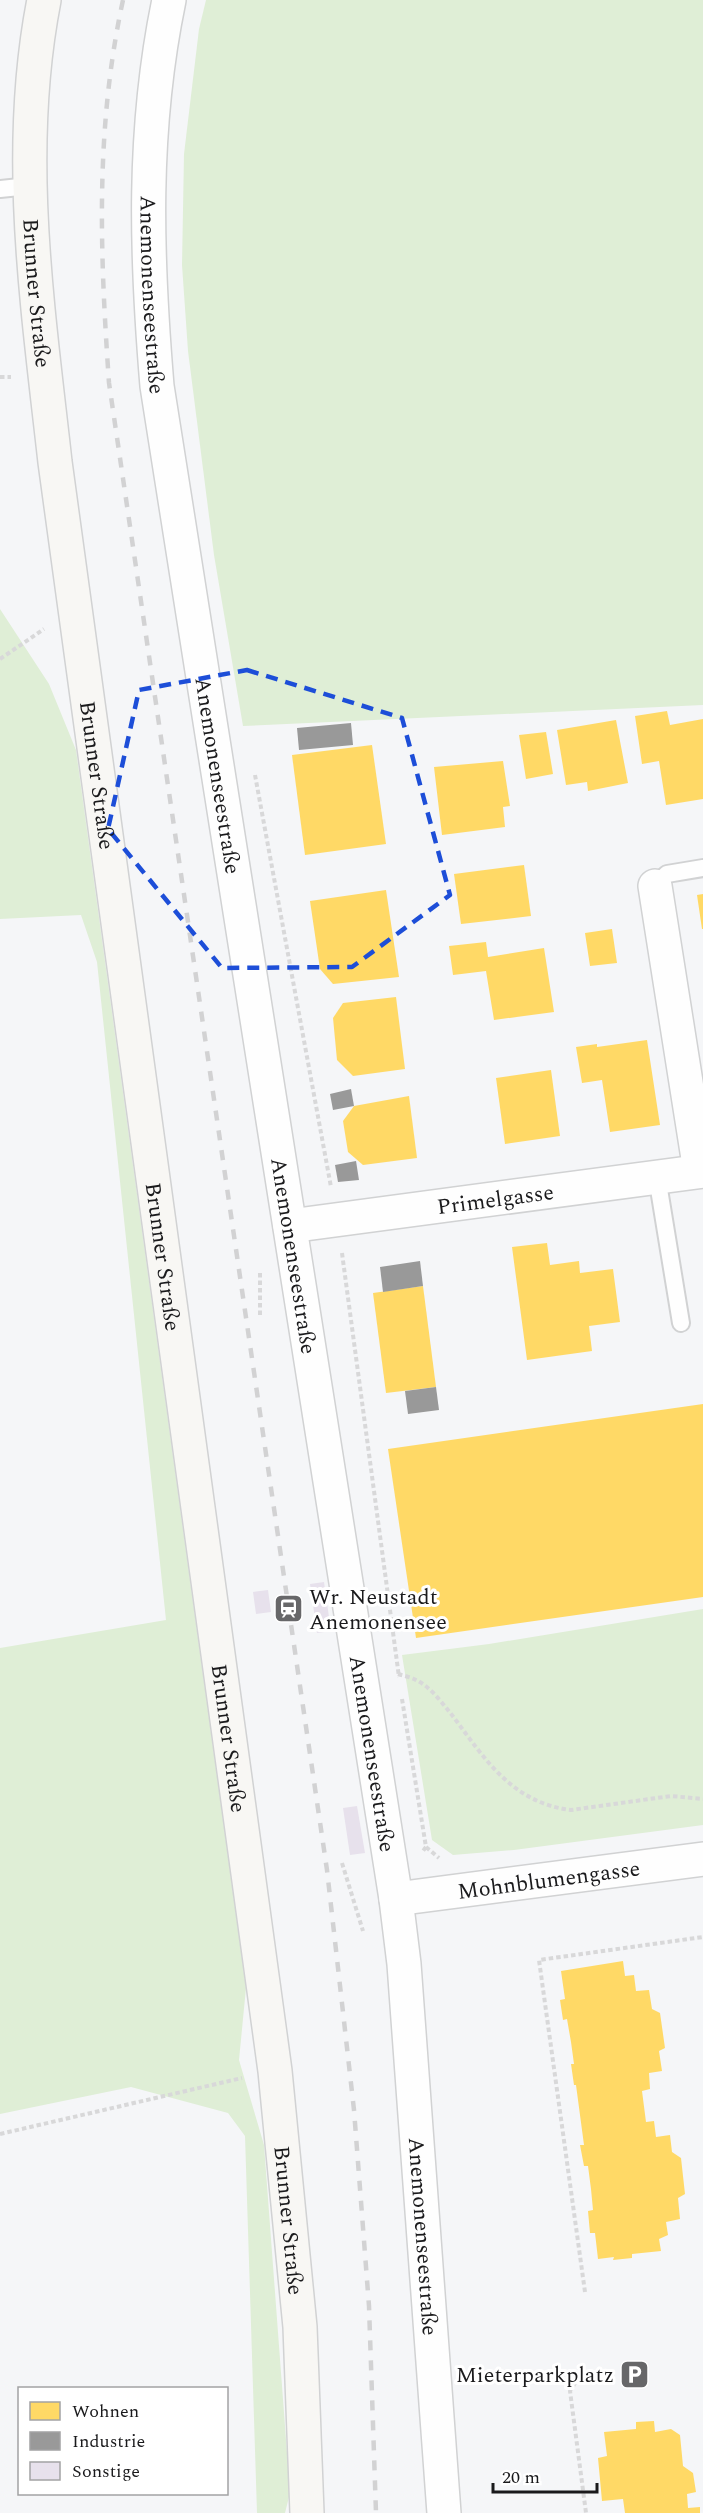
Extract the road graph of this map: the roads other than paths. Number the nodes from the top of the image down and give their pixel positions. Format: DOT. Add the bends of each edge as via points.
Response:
graph roads {
  1 [pos="44,0"];
  2 [pos="169,0"];
  3 [pos="15,188"];
  4 [pos="703,868"];
  5 [pos="655,886"];
  6 [pos="702,1171"];
  7 [pos="657,1177"];
  8 [pos="290,1226"];
  9 [pos="681,1323"];
  10 [pos="703,1859"];
  11 [pos="396,1899"];
  12 [pos="307,2513"];
  13 [pos="444,2513"];
  1 -- 3 [label="main road, Brunner Straße"];
  2 -- 8 [label="street, Anemonenseestraße" via="158,55 147,171 148,285 157,386"];
  3 -- 12 [label="main road, Brunner Straße" via="35,281 76,621 274,2071 300,2327"];
  4 -- 5 [label="lane" via="667,874"];
  5 -- 6 [label="street, Primelgasse"];
  6 -- 7 [label="street, Primelgasse"];
  7 -- 8 [label="street, Primelgasse"];
  7 -- 9 [label="lane"];
  8 -- 11 [label="street, Anemonenseestraße"];
  10 -- 11 [label="street, Mohnblumengasse"];
  11 -- 13 [label="street, Anemonenseestraße"];
}
